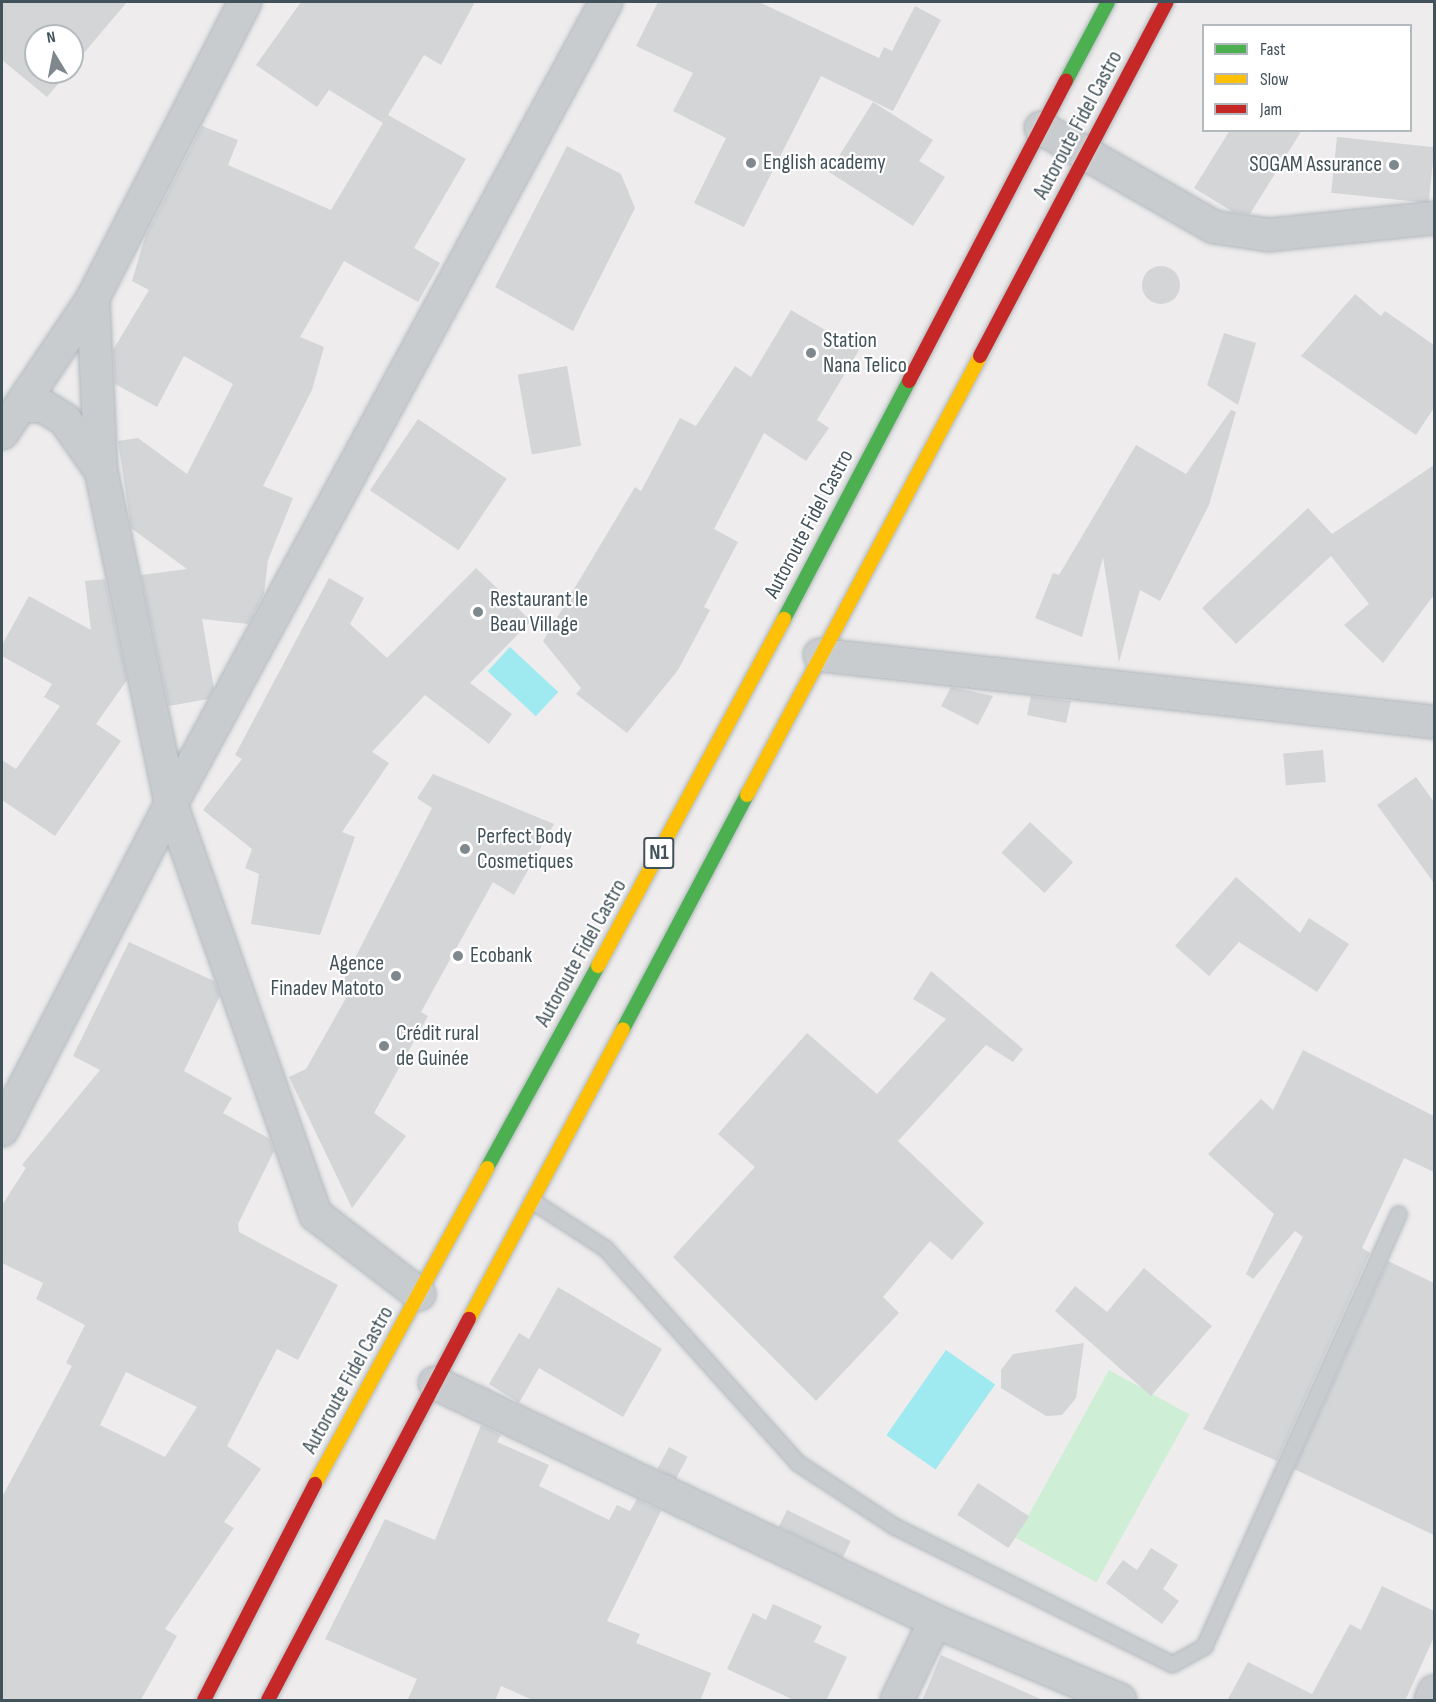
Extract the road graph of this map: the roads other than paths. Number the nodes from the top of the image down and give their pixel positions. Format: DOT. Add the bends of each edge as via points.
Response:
graph roads {
  1 [pos="244,2"];
  2 [pos="606,2"];
  3 [pos="1108,2"];
  4 [pos="1167,2"];
  5 [pos="1041,128"];
  6 [pos="1088,151"];
  7 [pos="1434,218"];
  8 [pos="93,298"];
  9 [pos="21,406"];
  10 [pos="2,433"];
  11 [pos="101,471"];
  12 [pos="820,655"];
  13 [pos="1434,723"];
  14 [pos="171,804"];
  15 [pos="2,1130"];
  16 [pos="531,1200"];
  17 [pos="1398,1214"];
  18 [pos="419,1294"];
  19 [pos="435,1383"];
  20 [pos="935,1621"];
  21 [pos="1434,1692"];
  22 [pos="204,1701"];
  23 [pos="268,1701"];
  24 [pos="897,1701"];
  25 [pos="1120,1701"];
  26 [pos="1431,1701"];
  1 -- 8 [label="street"];
  2 -- 14 [label="street"];
  3 -- 5 [label="highway, Autoroute Fidel Castro / N1"];
  4 -- 6 [label="highway, Autoroute Fidel Castro / N1"];
  5 -- 6 [label="street"];
  5 -- 18 [label="highway, Autoroute Fidel Castro / N1" via="699,780"];
  6 -- 7 [label="street" via="1214,227 1269,235"];
  6 -- 12 [label="highway, Autoroute Fidel Castro / N1"];
  8 -- 9 [label="street"];
  8 -- 11 [label="street"];
  9 -- 10 [label="street"];
  9 -- 11 [label="street" via="44,406 65,420"];
  11 -- 14 [label="street"];
  12 -- 13 [label="street"];
  12 -- 16 [label="highway, Autoroute Fidel Castro / N1"];
  14 -- 15 [label="street"];
  14 -- 18 [label="street" via="316,1215"];
  16 -- 17 [label="lane" via="605,1248 798,1463 894,1526 1172,1664 1204,1646"];
  16 -- 19 [label="highway, Autoroute Fidel Castro / N1"];
  18 -- 22 [label="highway, Autoroute Fidel Castro / N1"];
  19 -- 20 [label="street"];
  19 -- 23 [label="highway, Autoroute Fidel Castro / N1"];
  20 -- 24 [label="street"];
  20 -- 25 [label="street"];
  21 -- 26 [label="street"];
}
